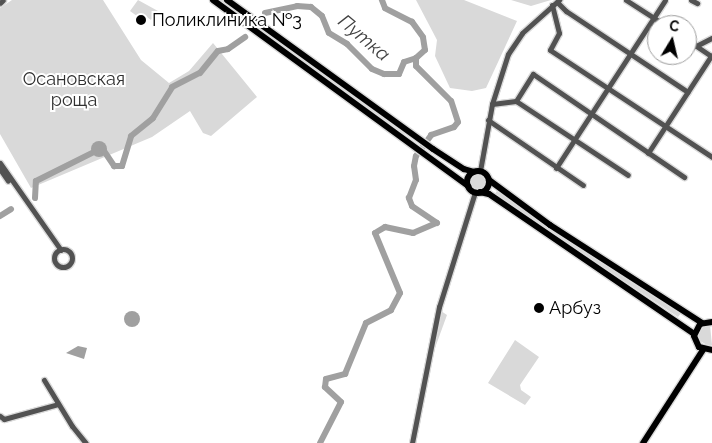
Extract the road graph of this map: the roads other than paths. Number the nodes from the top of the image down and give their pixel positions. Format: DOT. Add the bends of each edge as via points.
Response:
graph roads {
  1 [pos="213,0"];
  2 [pos="227,0"];
  3 [pos="626,0"];
  4 [pos="665,0"];
  5 [pos="556,2"];
  6 [pos="649,15"];
  7 [pos="656,15"];
  8 [pos="647,29"];
  9 [pos="712,38"];
  10 [pos="697,46"];
  11 [pos="697,47"];
  12 [pos="631,54"];
  13 [pos="711,56"];
  14 [pos="606,90"];
  15 [pos="688,92"];
  16 [pos="516,101"];
  17 [pos="492,104"];
  18 [pos="590,115"];
  19 [pos="488,120"];
  20 [pos="664,128"];
  21 [pos="574,140"];
  22 [pos="648,153"];
  23 [pos="712,157"];
  24 [pos="0,163"];
  25 [pos="556,168"];
  26 [pos="0,169"];
  27 [pos="477,171"];
  28 [pos="628,175"];
  29 [pos="684,177"];
  30 [pos="489,180"];
  31 [pos="583,185"];
  32 [pos="468,186"];
  33 [pos="478,192"];
  34 [pos="61,250"];
  35 [pos="56,254"];
  36 [pos="712,322"];
  37 [pos="702,323"];
  38 [pos="694,334"];
  39 [pos="703,350"];
  40 [pos="712,350"];
  41 [pos="44,380"];
  42 [pos="58,404"];
  43 [pos="0,416"];
  44 [pos="86,443"];
  45 [pos="412,443"];
  46 [pos="643,443"];
  1 -- 32 [label="main road"];
  2 -- 27 [label="main road" via="433,149 466,170"];
  3 -- 6 [label="street"];
  4 -- 7 [label="street"];
  5 -- 12 [label="street"];
  5 -- 14 [label="street" via="559,33 550,50"];
  5 -- 17 [label="street" via="516,39"];
  8 -- 12 [label="street"];
  9 -- 10 [label="street"];
  11 -- 13 [label="street"];
  12 -- 14 [label="street"];
  12 -- 15 [label="street"];
  13 -- 15 [label="street"];
  14 -- 18 [label="street"];
  14 -- 20 [label="street"];
  15 -- 20 [label="street"];
  16 -- 17 [label="street"];
  16 -- 18 [label="street" via="532,74"];
  16 -- 21 [label="street"];
  17 -- 19 [label="street"];
  18 -- 21 [label="street"];
  18 -- 22 [label="street"];
  19 -- 25 [label="street"];
  19 -- 27 [label="street"];
  20 -- 22 [label="street"];
  20 -- 23 [label="street"];
  21 -- 25 [label="street"];
  21 -- 28 [label="street"];
  22 -- 29 [label="street"];
  24 -- 34 [label="street"];
  25 -- 31 [label="street"];
  26 -- 35 [label="street"];
  27 -- 30 [label="main road"];
  27 -- 32 [label="main road" via="469,176"];
  30 -- 33 [label="main road" via="486,189"];
  30 -- 37 [label="main road" via="550,224"];
  32 -- 33 [label="main road"];
  33 -- 38 [label="main road" via="489,194"];
  33 -- 45 [label="street" via="439,307"];
  34 -- 35 [label="street"];
  34 -- 35 [label="street" via="72,255 68,266 57,265"];
  36 -- 37 [label="main road"];
  37 -- 38 [label="main road"];
  38 -- 39 [label="main road" via="696,343"];
  39 -- 40 [label="main road"];
  39 -- 46 [label="main road"];
  41 -- 42 [label="street"];
  42 -- 43 [label="street" via="4,419"];
  42 -- 44 [label="street"];
}
